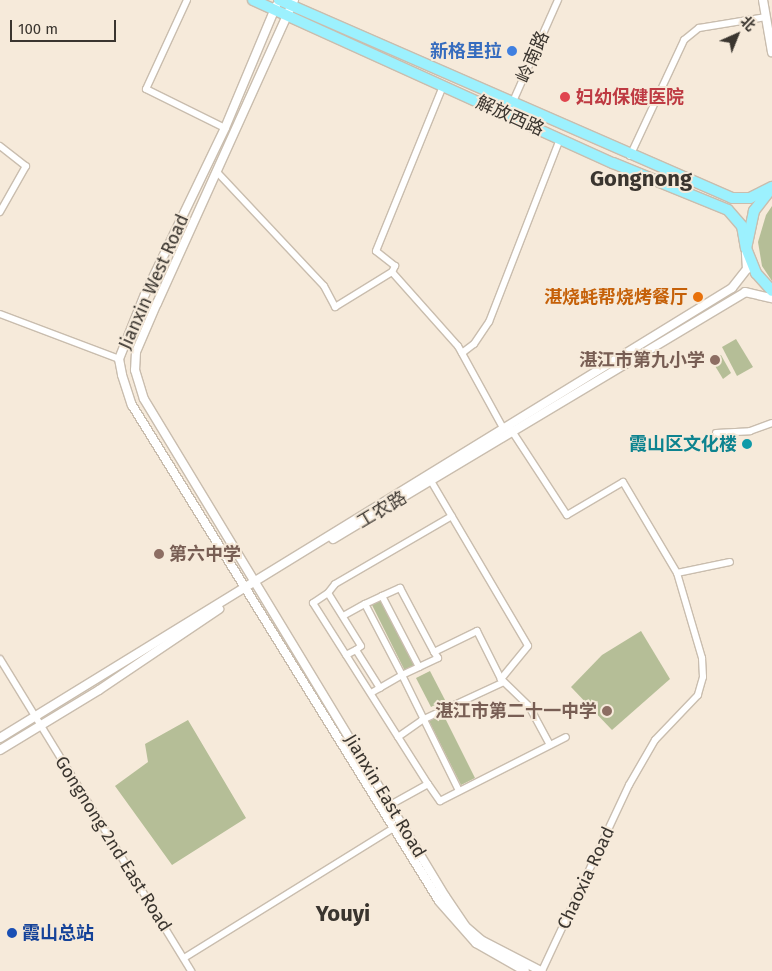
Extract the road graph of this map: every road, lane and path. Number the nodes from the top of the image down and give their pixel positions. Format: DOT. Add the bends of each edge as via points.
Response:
graph roads {
  1 [pos="187,0"];
  2 [pos="253,0"];
  3 [pos="558,0"];
  4 [pos="763,0"];
  5 [pos="278,2"];
  6 [pos="291,7"];
  7 [pos="766,17"];
  8 [pos="772,52"];
  9 [pos="443,86"];
  10 [pos="512,104"];
  11 [pos="508,115"];
  12 [pos="225,128"];
  13 [pos="560,139"];
  14 [pos="0,146"];
  15 [pos="630,156"];
  16 [pos="217,172"];
  17 [pos="772,188"];
  18 [pos="0,212"];
  19 [pos="746,248"];
  20 [pos="392,272"];
  21 [pos="772,292"];
  22 [pos="772,298"];
  23 [pos="0,314"];
  24 [pos="462,353"];
  25 [pos="119,359"];
  26 [pos="772,423"];
  27 [pos="506,426"];
  28 [pos="512,433"];
  29 [pos="716,433"];
  30 [pos="431,481"];
  31 [pos="452,516"];
  32 [pos="730,562"];
  33 [pos="677,573"];
  34 [pos="256,586"];
  35 [pos="248,591"];
  36 [pos="328,592"];
  37 [pos="382,596"];
  38 [pos="365,604"];
  39 [pos="343,616"];
  40 [pos="356,650"];
  41 [pos="434,652"];
  42 [pos="346,655"];
  43 [pos="0,659"];
  44 [pos="419,667"];
  45 [pos="402,675"];
  46 [pos="503,681"];
  47 [pos="380,688"];
  48 [pos="371,693"];
  49 [pos="35,717"];
  50 [pos="422,720"];
  51 [pos="40,725"];
  52 [pos="398,737"];
  53 [pos="566,737"];
  54 [pos="0,738"];
  55 [pos="550,745"];
  56 [pos="0,750"];
  57 [pos="428,784"];
  58 [pos="459,791"];
  59 [pos="390,805"];
  60 [pos="394,828"];
  61 [pos="184,958"];
  62 [pos="189,970"];
  63 [pos="538,970"];
  64 [pos="525,971"];
  1 -- 12 [label="street" via="146,89"];
  2 -- 5 [label="main road, 解放西路"];
  3 -- 10 [label="street, 岭南路"];
  4 -- 7 [label="street"];
  5 -- 6 [label="main road, 解放西路"];
  5 -- 12 [label="street, Jianxin West Road"];
  6 -- 9 [label="main road, 解放西路"];
  6 -- 10 [label="main road, 解放西路"];
  6 -- 16 [label="street, Jianxin West Road"];
  7 -- 8 [label="street"];
  7 -- 15 [label="street" via="699,28 684,40"];
  9 -- 11 [label="main road, 解放西路"];
  9 -- 20 [label="street" via="376,251 395,266"];
  10 -- 11 [label="street, 岭南路"];
  10 -- 15 [label="main road, 解放西路"];
  11 -- 13 [label="main road, 解放西路"];
  12 -- 25 [label="street, Jianxin West Road" via="145,294"];
  13 -- 19 [label="main road, 解放西路" via="728,210 742,226"];
  13 -- 24 [label="street" via="489,322 474,344"];
  14 -- 18 [label="street" via="26,166"];
  15 -- 17 [label="main road, 解放西路" via="732,198 750,198"];
  16 -- 20 [label="street" via="324,286 336,307"];
  16 -- 34 [label="street, Jianxin West Road" via="136,352 135,370 144,399"];
  17 -- 19 [label="main road" via="754,211"];
  19 -- 21 [label="main road, 解放西路" via="756,273"];
  19 -- 27 [label="street, 工农路" via="747,269 739,283"];
  20 -- 24 [label="street"];
  22 -- 28 [label="street, 工农路" via="745,292"];
  23 -- 25 [label="street"];
  24 -- 27 [label="street"];
  25 -- 35 [label="street, Jianxin West Road" via="132,405"];
  26 -- 29 [label="street" via="750,431"];
  27 -- 28 [label="street"];
  27 -- 34 [label="street, 工农路"];
  28 -- 30 [label="street, 工农路"];
  28 -- 33 [label="street, Chaoxia Road" via="567,515 623,482"];
  30 -- 31 [label="street"];
  30 -- 34 [label="street, 工农路"];
  31 -- 36 [label="street" via="334,584"];
  31 -- 46 [label="street" via="528,646"];
  32 -- 33 [label="street"];
  33 -- 63 [label="street, Chaoxia Road" via="702,658 703,677 698,695 655,740 629,785"];
  34 -- 35 [label="street, 工农路"];
  34 -- 59 [label="street, Jianxin East Road"];
  35 -- 49 [label="street, 工农路"];
  35 -- 51 [label="street, 工农路"];
  35 -- 60 [label="street, Jianxin East Road"];
  36 -- 39 [label="street"];
  36 -- 42 [label="street" via="313,603"];
  37 -- 38 [label="street"];
  37 -- 41 [label="street" via="400,588"];
  37 -- 44 [label="street"];
  38 -- 39 [label="street"];
  38 -- 45 [label="street"];
  39 -- 40 [label="street" via="361,646"];
  40 -- 42 [label="street"];
  40 -- 47 [label="street"];
  41 -- 44 [label="street" via="438,658"];
  41 -- 46 [label="street" via="477,631"];
  42 -- 48 [label="street"];
  43 -- 49 [label="street, Gongnong 2nd East Road"];
  44 -- 45 [label="street"];
  45 -- 47 [label="street"];
  45 -- 50 [label="street"];
  46 -- 50 [label="street"];
  46 -- 55 [label="street" via="529,706"];
  47 -- 48 [label="street"];
  48 -- 52 [label="street"];
  49 -- 51 [label="street, Gongnong 2nd East Road"];
  49 -- 54 [label="street, 工农路"];
  50 -- 52 [label="street"];
  50 -- 58 [label="street"];
  51 -- 56 [label="street, 工农路"];
  51 -- 61 [label="street, Gongnong 2nd East Road"];
  52 -- 57 [label="street"];
  53 -- 55 [label="street"];
  55 -- 58 [label="street"];
  57 -- 58 [label="street" via="440,801"];
  57 -- 59 [label="street"];
  59 -- 63 [label="street, Jianxin East Road" via="465,926 481,940"];
  60 -- 61 [label="street"];
  60 -- 64 [label="street, Jianxin East Road" via="439,901 461,929 476,943"];
  61 -- 62 [label="street, Gongnong 2nd East Road"];
}
